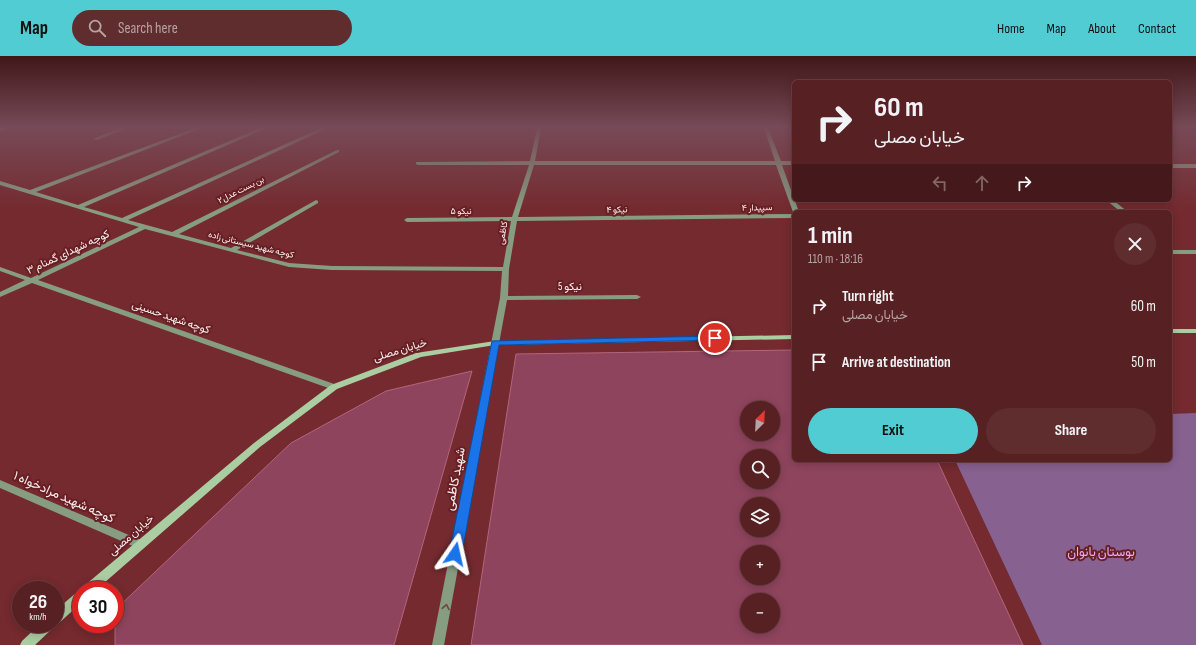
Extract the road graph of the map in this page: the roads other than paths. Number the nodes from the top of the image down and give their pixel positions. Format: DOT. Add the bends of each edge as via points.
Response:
graph roads {
  1 [pos="127,155"];
  2 [pos="200,155"];
  3 [pos="266,155"];
  4 [pos="328,155"];
  5 [pos="533,155"];
  6 [pos="776,155"];
  7 [pos="418,162"];
  8 [pos="532,162"];
  9 [pos="779,163"];
  10 [pos="792,163"];
  11 [pos="1172,166"];
  12 [pos="1196,166"];
  13 [pos="0,183"];
  14 [pos="31,192"];
  15 [pos="792,200"];
  16 [pos="316,202"];
  17 [pos="1112,202"];
  18 [pos="78,207"];
  19 [pos="1122,210"];
  20 [pos="792,216"];
  21 [pos="721,217"];
  22 [pos="124,220"];
  23 [pos="407,220"];
  24 [pos="514,220"];
  25 [pos="144,227"];
  26 [pos="174,234"];
  27 [pos="1172,248"];
  28 [pos="232,250"];
  29 [pos="1172,252"];
  30 [pos="1178,252"];
  31 [pos="1196,252"];
  32 [pos="0,269"];
  33 [pos="506,270"];
  34 [pos="32,280"];
  35 [pos="0,295"];
  36 [pos="637,297"];
  37 [pos="504,298"];
  38 [pos="1172,331"];
  39 [pos="1196,331"];
  40 [pos="792,337"];
  41 [pos="495,343"];
  42 [pos="334,387"];
  43 [pos="0,484"];
  44 [pos="139,544"];
  45 [pos="98,581"];
  46 [pos="72,604"];
  47 [pos="64,611"];
  48 [pos="40,633"];
  49 [pos="26,645"];
  50 [pos="438,645"];
  1 -- 14 [label="street"];
  2 -- 18 [label="street"];
  3 -- 22 [label="street"];
  4 -- 26 [label="street, بن بست عدل۲"];
  5 -- 8 [label="street, کاظمی"];
  6 -- 9 [label="street"];
  7 -- 8 [label="street"];
  8 -- 9 [label="street"];
  8 -- 24 [label="street, کاظمی"];
  9 -- 10 [label="street"];
  9 -- 15 [label="street"];
  11 -- 12 [label="street"];
  13 -- 14 [label="street, کوچه شهید سیستانی زاده"];
  14 -- 18 [label="street, کوچه شهید سیستانی زاده"];
  16 -- 28 [label="street"];
  17 -- 19 [label="street"];
  18 -- 22 [label="street, کوچه شهید سیستانی زاده"];
  20 -- 21 [label="street, سپیدار ۴"];
  21 -- 24 [label="street, نیکو ۴"];
  22 -- 25 [label="street, کوچه شهید سیستانی زاده"];
  23 -- 24 [label="street, نیکو ۵"];
  24 -- 33 [label="street, کاظمی"];
  25 -- 26 [label="street, کوچه شهید سیستانی زاده"];
  25 -- 34 [label="street, ۳ کوچه شهدای گمنام"];
  26 -- 28 [label="street, کوچه شهید سیستانی زاده"];
  27 -- 30 [label="street"];
  28 -- 33 [label="street, کوچه شهید سیستانی زاده" via="289,265 332,268"];
  29 -- 30 [label="street"];
  30 -- 31 [label="street"];
  32 -- 34 [label="street, کوچه شهید حسینی"];
  33 -- 37 [label="street, کاظمی"];
  34 -- 35 [label="street, ۳ کوچه شهدای گمنام"];
  34 -- 42 [label="street, کوچه شهید حسینی"];
  36 -- 37 [label="street, نیکو 5"];
  37 -- 41 [label="street, کاظمی"];
  38 -- 39 [label="street"];
  40 -- 41 [label="street, خیابان مصلی"];
  41 -- 42 [label="street, خیابان مصلی" via="419,355"];
  50 -- 41 [label="street, شهید کاظمی, one-way"];
  42 -- 44 [label="street, خیابان مصلی" via="257,445"];
  43 -- 44 [label="street, ۱ کوچه شهید مرادخواه"];
  44 -- 45 [label="street, خیابان مصلی"];
  46 -- 47 [label="street"];
  48 -- 49 [label="street"];
}
